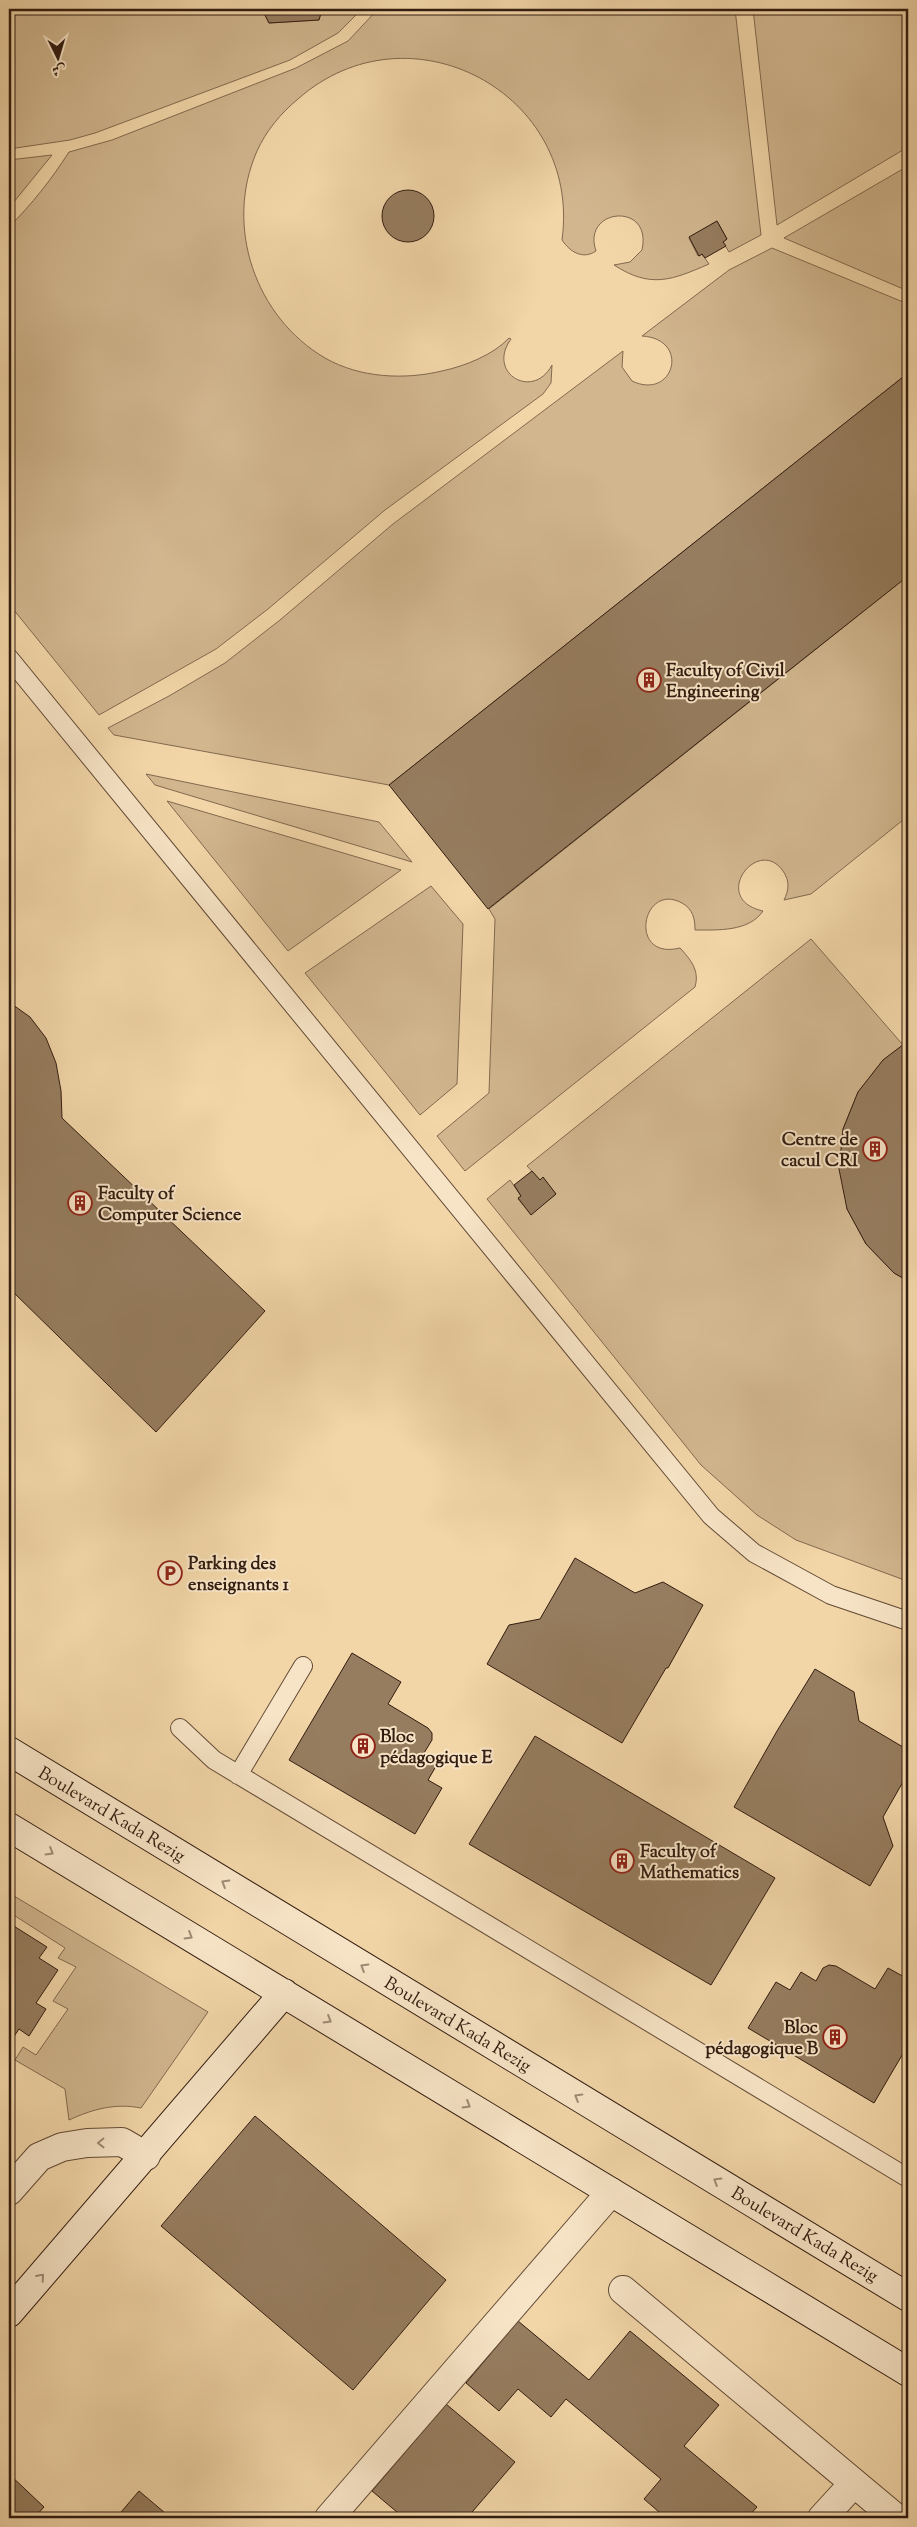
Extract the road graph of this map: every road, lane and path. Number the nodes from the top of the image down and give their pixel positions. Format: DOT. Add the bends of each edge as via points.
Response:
graph roads {
  1 [pos="9,658"];
  2 [pos="908,1621"];
  3 [pos="303,1666"];
  4 [pos="180,1728"];
  5 [pos="9,1751"];
  6 [pos="238,1774"];
  7 [pos="9,1826"];
  8 [pos="284,1993"];
  9 [pos="146,2156"];
  10 [pos="908,2178"];
  11 [pos="9,2191"];
  12 [pos="611,2192"];
  13 [pos="623,2290"];
  14 [pos="908,2297"];
  15 [pos="9,2313"];
  16 [pos="908,2372"];
  17 [pos="854,2483"];
  18 [pos="329,2518"];
  19 [pos="822,2518"];
  20 [pos="896,2518"];
  1 -- 2 [label="lane" via="711,1516 754,1553 831,1596"];
  3 -- 6 [label="lane"];
  4 -- 6 [label="lane" via="214,1760"];
  14 -- 5 [label="main road, Boulevard Kada Rezig, one-way"];
  6 -- 10 [label="lane"];
  7 -- 8 [label="main road, one-way"];
  8 -- 9 [label="main road"];
  8 -- 12 [label="main road, one-way"];
  9 -- 11 [label="main road, one-way" via="122,2142 62,2147 39,2157"];
  15 -- 9 [label="main road, one-way"];
  12 -- 16 [label="main road"];
  12 -- 18 [label="main road"];
  13 -- 17 [label="main road"];
  17 -- 19 [label="main road"];
  17 -- 20 [label="main road"];
}
